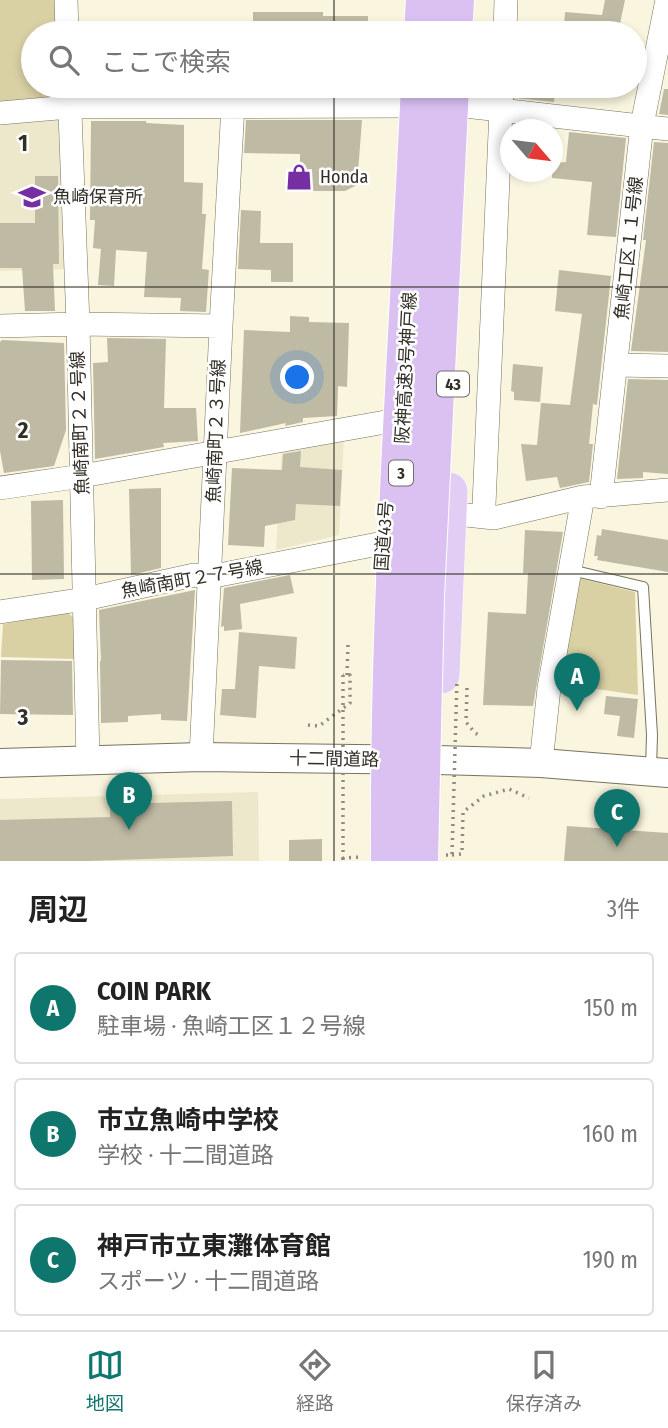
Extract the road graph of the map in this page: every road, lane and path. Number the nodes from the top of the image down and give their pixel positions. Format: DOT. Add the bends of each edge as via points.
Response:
graph roads {
  1 [pos="66,0"];
  2 [pos="411,0"];
  3 [pos="425,0"];
  4 [pos="455,0"];
  5 [pos="468,0"];
  6 [pos="506,0"];
  7 [pos="667,0"];
  8 [pos="67,21"];
  9 [pos="410,21"];
  10 [pos="424,21"];
  11 [pos="454,21"];
  12 [pos="467,21"];
  13 [pos="505,21"];
  14 [pos="61,98"];
  15 [pos="69,98"];
  16 [pos="105,98"];
  17 [pos="329,98"];
  18 [pos="411,98"];
  19 [pos="411,98"];
  20 [pos="460,98"];
  21 [pos="460,98"];
  22 [pos="472,98"];
  23 [pos="502,98"];
  24 [pos="233,105"];
  25 [pos="501,110"];
  26 [pos="0,113"];
  27 [pos="642,125"];
  28 [pos="668,129"];
  29 [pos="78,324"];
  30 [pos="0,326"];
  31 [pos="221,326"];
  32 [pos="617,365"];
  33 [pos="668,366"];
  34 [pos="391,421"];
  35 [pos="216,453"];
  36 [pos="82,477"];
  37 [pos="0,488"];
  38 [pos="668,490"];
  39 [pos="592,497"];
  40 [pos="484,505"];
  41 [pos="447,513"];
  42 [pos="383,543"];
  43 [pos="571,570"];
  44 [pos="209,577"];
  45 [pos="85,599"];
  46 [pos="0,612"];
  47 [pos="348,646"];
  48 [pos="462,670"];
  49 [pos="347,675"];
  50 [pos="467,685"];
  51 [pos="308,724"];
  52 [pos="487,738"];
  53 [pos="201,757"];
  54 [pos="372,760"];
  55 [pos="437,760"];
  56 [pos="88,761"];
  57 [pos="0,763"];
  58 [pos="541,764"];
  59 [pos="659,773"];
  60 [pos="529,798"];
  61 [pos="449,857"];
  62 [pos="344,861"];
  63 [pos="373,861"];
  64 [pos="390,861"];
  65 [pos="419,861"];
  66 [pos="462,861"];
  1 -- 8 [label="street"];
  2 -- 9 [label="highway"];
  3 -- 10 [label="highway"];
  4 -- 11 [label="highway"];
  5 -- 12 [label="highway"];
  6 -- 13 [label="street"];
  7 -- 27 [label="street, 魚崎工区１１号線"];
  14 -- 26 [label="street"];
  15 -- 29 [label="street, 魚崎南町２２号線"];
  16 -- 24 [label="street"];
  17 -- 24 [label="street"];
  18 -- 34 [label="highway, 国道43号"];
  19 -- 64 [label="highway, 阪神高速3号神戸線 / 3, bridge"];
  20 -- 41 [label="highway, 43"];
  21 -- 65 [label="highway, 阪神高速3号神戸線 / 3, bridge" via="425,596"];
  22 -- 25 [label="street"];
  23 -- 25 [label="street"];
  24 -- 31 [label="street, 魚崎南町２３号線"];
  25 -- 27 [label="street"];
  25 -- 40 [label="street"];
  27 -- 28 [label="street"];
  27 -- 32 [label="street, 魚崎工区１１号線"];
  29 -- 30 [label="street"];
  29 -- 31 [label="street"];
  29 -- 36 [label="street, 魚崎南町２２号線"];
  31 -- 35 [label="street, 魚崎南町２３号線"];
  32 -- 33 [label="street"];
  32 -- 39 [label="street, 魚崎工区１１号線"];
  34 -- 35 [label="street"];
  34 -- 42 [label="highway, 国道43号"];
  35 -- 36 [label="street"];
  35 -- 44 [label="street, 魚崎南町２３号線"];
  36 -- 37 [label="street"];
  36 -- 45 [label="street, 魚崎南町２２号線"];
  38 -- 39 [label="street"];
  39 -- 41 [label="street" via="494,518"];
  39 -- 43 [label="street, 魚崎工区１１号線"];
  41 -- 55 [label="highway, 43"];
  42 -- 44 [label="street, 魚崎南町２７号線"];
  42 -- 54 [label="highway, 国道43号"];
  43 -- 58 [label="street, 魚崎工区１１号線" via="549,688"];
  43 -- 59 [label="lane" via="643,587 652,735"];
  44 -- 45 [label="street, 魚崎南町２７号線" via="194,575"];
  44 -- 53 [label="street, 魚崎南町２３号線"];
  45 -- 46 [label="street, 魚崎南町２７号線"];
  45 -- 56 [label="street, 魚崎南町２２号線"];
  47 -- 49 [label="path"];
  48 -- 61 [label="path, bridge" via="457,678"];
  49 -- 51 [label="path" via="349,703 320,726"];
  49 -- 62 [label="path, bridge" via="343,675"];
  50 -- 52 [label="path" via="466,722"];
  53 -- 54 [label="street, 十二間道路"];
  53 -- 56 [label="street, 十二間道路"];
  54 -- 55 [label="street, 十二間道路"];
  54 -- 63 [label="highway, 国道43号"];
  55 -- 58 [label="street, 十二間道路"];
  55 -- 61 [label="highway, 43"];
  56 -- 57 [label="street, 十二間道路"];
  58 -- 59 [label="street, 十二間道路"];
  60 -- 61 [label="path" via="509,789 484,796 463,812"];
  61 -- 66 [label="path"];
}
